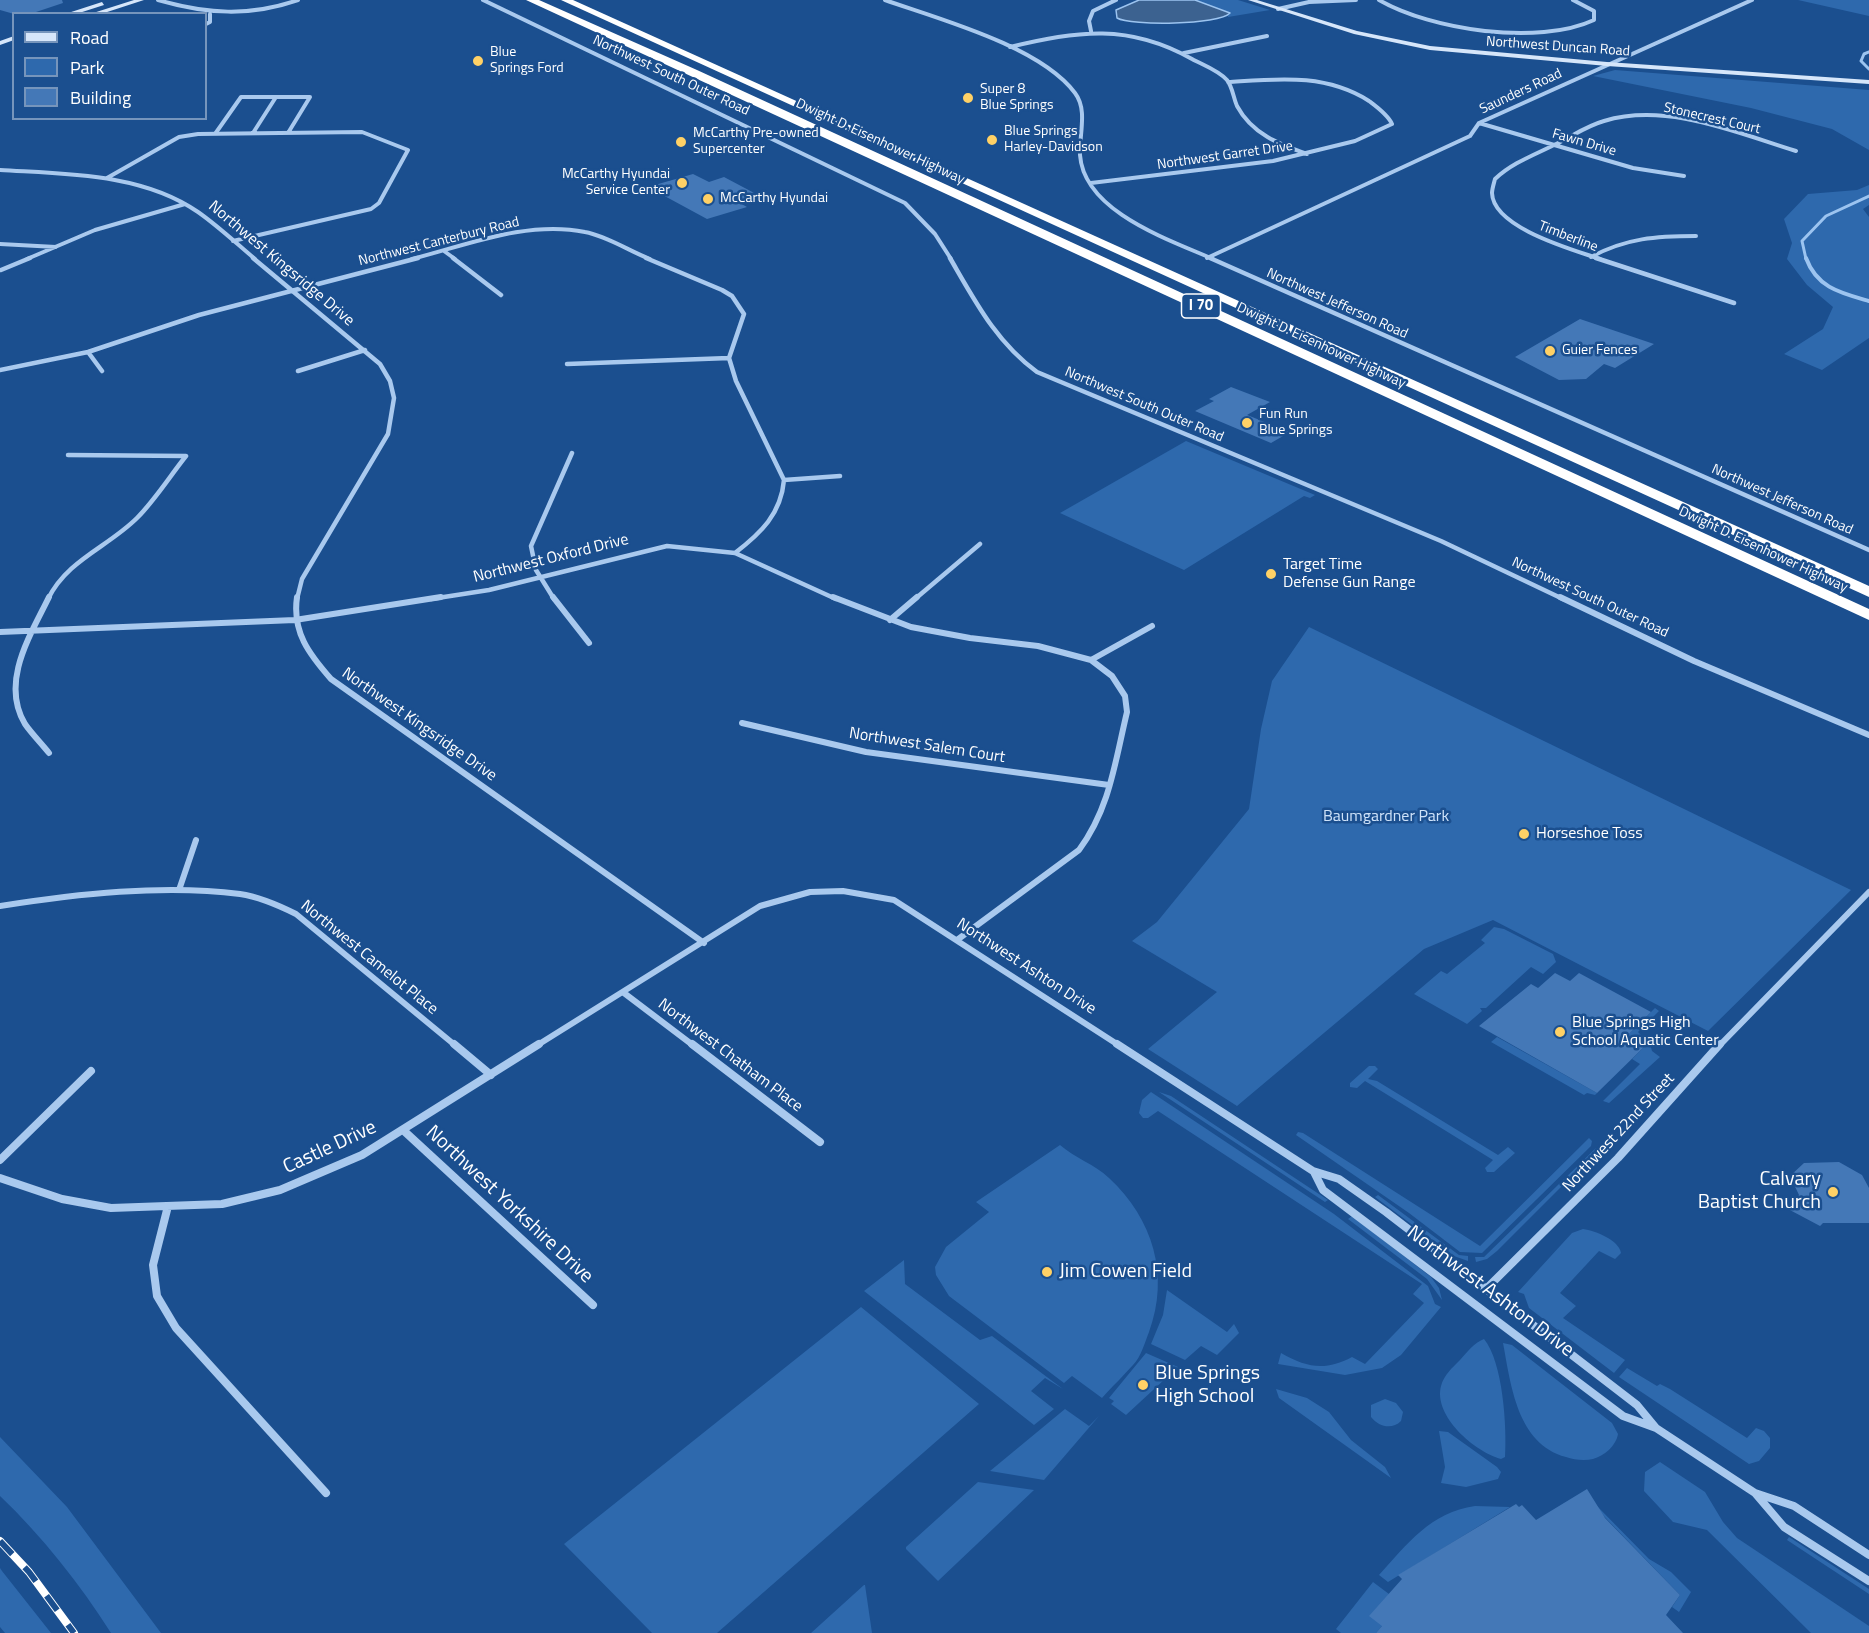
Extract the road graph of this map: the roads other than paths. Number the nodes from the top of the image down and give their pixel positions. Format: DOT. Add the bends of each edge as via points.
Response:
graph roads {
  1 [pos="115,0"];
  2 [pos="141,0"];
  3 [pos="158,0"];
  4 [pos="298,0"];
  5 [pos="483,0"];
  6 [pos="531,0"];
  7 [pos="566,0"];
  8 [pos="885,0"];
  9 [pos="1116,0"];
  10 [pos="1251,0"];
  11 [pos="1356,0"];
  12 [pos="1379,0"];
  13 [pos="1573,0"];
  14 [pos="1752,0"];
  15 [pos="1278,9"];
  16 [pos="75,12"];
  17 [pos="100,12"];
  18 [pos="203,12"];
  19 [pos="207,13"];
  20 [pos="210,14"];
  21 [pos="207,24"];
  22 [pos="1091,31"];
  23 [pos="1268,36"];
  24 [pos="1009,48"];
  25 [pos="1184,53"];
  26 [pos="1607,64"];
  27 [pos="1228,81"];
  28 [pos="1869,82"];
  29 [pos="276,97"];
  30 [pos="1479,123"];
  31 [pos="253,133"];
  32 [pos="288,133"];
  33 [pos="215,134"];
  34 [pos="1555,145"];
  35 [pos="1796,151"];
  36 [pos="1308,155"];
  37 [pos="0,170"];
  38 [pos="1684,176"];
  39 [pos="107,178"];
  40 [pos="1090,183"];
  41 [pos="185,204"];
  42 [pos="1696,236"];
  43 [pos="233,241"];
  44 [pos="0,244"];
  45 [pos="57,247"];
  46 [pos="444,251"];
  47 [pos="1591,257"];
  48 [pos="1207,258"];
  49 [pos="1,270"];
  50 [pos="293,291"];
  51 [pos="501,295"];
  52 [pos="1734,303"];
  53 [pos="365,350"];
  54 [pos="88,352"];
  55 [pos="729,357"];
  56 [pos="567,364"];
  57 [pos="0,370"];
  58 [pos="298,370"];
  59 [pos="102,371"];
  60 [pos="572,453"];
  61 [pos="68,455"];
  62 [pos="840,476"];
  63 [pos="784,480"];
  64 [pos="981,544"];
  65 [pos="1869,550"];
  66 [pos="735,553"];
  67 [pos="539,576"];
  68 [pos="1869,592"];
  69 [pos="1869,615"];
  70 [pos="295,620"];
  71 [pos="890,620"];
  72 [pos="1152,626"];
  73 [pos="32,631"];
  74 [pos="0,632"];
  75 [pos="589,643"];
  76 [pos="1091,660"];
  77 [pos="742,723"];
  78 [pos="1869,735"];
  79 [pos="49,753"];
  80 [pos="1109,785"];
  81 [pos="196,840"];
  82 [pos="179,890"];
  83 [pos="1869,892"];
  84 [pos="0,906"];
  85 [pos="957,940"];
  86 [pos="704,943"];
  87 [pos="624,993"];
  88 [pos="91,1071"];
  89 [pos="491,1075"];
  90 [pos="403,1130"];
  91 [pos="820,1142"];
  92 [pos="0,1160"];
  93 [pos="1313,1171"];
  94 [pos="0,1178"];
  95 [pos="167,1210"];
  96 [pos="1487,1288"];
  97 [pos="593,1305"];
  98 [pos="1656,1428"];
  99 [pos="1755,1492"];
  100 [pos="327,1493"];
  101 [pos="1869,1555"];
  102 [pos="1869,1581"];
  1 -- 16 [label="street"];
  2 -- 17 [label="street"];
  3 -- 18 [label="street"];
  4 -- 20 [label="street" via="244,15"];
  5 -- 78 [label="street, Northwest South Outer Road" via="905,203 938,236 1004,344 1037,372 1441,541 1694,661"];
  6 -- 69 [label="highway, Dwight D. Eisenhower Highway / I 70"];
  7 -- 68 [label="highway, Dwight D. Eisenhower Highway / I 70"];
  8 -- 24 [label="street, Northwest Jefferson Road"];
  9 -- 22 [label="street" via="1093,11"];
  10 -- 15 [label="street, Northwest Duncan Road"];
  11 -- 15 [label="street" via="1309,2"];
  12 -- 13 [label="street" via="1392,10 1427,20 1545,33 1573,30 1594,20 1594,11"];
  14 -- 26 [label="street, Saunders Road"];
  15 -- 26 [label="street, Northwest Duncan Road" via="1407,44"];
  19 -- 20 [label="street"];
  20 -- 21 [label="street"];
  22 -- 24 [label="street"];
  22 -- 25 [label="street" via="1148,37"];
  23 -- 25 [label="street"];
  24 -- 40 [label="street, Northwest Jefferson Road" via="1048,67 1076,93 1083,120 1081,160"];
  25 -- 27 [label="street"];
  26 -- 28 [label="street, Northwest Duncan Road"];
  26 -- 30 [label="street, Saunders Road"];
  27 -- 36 [label="street" via="1237,105 1253,129"];
  27 -- 36 [label="street, Northwest Garret Drive" via="1344,85 1370,100 1391,121 1375,135"];
  29 -- 31 [label="street"];
  29 -- 32 [label="street" via="310,97"];
  29 -- 33 [label="street" via="241,97"];
  30 -- 34 [label="street, Fawn Drive"];
  30 -- 48 [label="street, Saunders Road" via="1470,136"];
  31 -- 32 [label="street"];
  31 -- 33 [label="street"];
  32 -- 43 [label="street" via="362,132 408,153 379,203 371,209"];
  33 -- 39 [label="street" via="179,137"];
  34 -- 35 [label="street, Stonecrest Court" via="1612,119 1654,116"];
  34 -- 38 [label="street, Fawn Drive" via="1633,168"];
  34 -- 47 [label="street, Timberline" via="1501,173 1495,179 1492,195 1503,215 1515,225 1542,240"];
  36 -- 40 [label="street, Northwest Garret Drive"];
  37 -- 39 [label="street, Northwest Kingsridge Drive"];
  39 -- 41 [label="street, Northwest Kingsridge Drive" via="150,188"];
  40 -- 48 [label="street, Northwest Jefferson Road" via="1133,222"];
  41 -- 43 [label="street, Northwest Kingsridge Drive"];
  41 -- 45 [label="street" via="95,230"];
  42 -- 47 [label="street" via="1624,240"];
  43 -- 50 [label="street, Northwest Kingsridge Drive"];
  44 -- 45 [label="street"];
  45 -- 49 [label="street"];
  46 -- 50 [label="street, Northwest Canterbury Road"];
  46 -- 51 [label="street"];
  46 -- 55 [label="street, Northwest Canterbury Road" via="540,229 600,237 732,296 744,314"];
  47 -- 52 [label="street, Timberline"];
  48 -- 65 [label="street, Northwest Jefferson Road"];
  50 -- 53 [label="street, Northwest Kingsridge Drive"];
  50 -- 54 [label="street, Northwest Canterbury Road" via="199,315"];
  53 -- 58 [label="street"];
  53 -- 70 [label="street, Northwest Kingsridge Drive" via="389,377 396,405 392,421 302,579"];
  54 -- 57 [label="street, Northwest Canterbury Road"];
  54 -- 59 [label="street"];
  55 -- 56 [label="street"];
  55 -- 63 [label="street" via="736,381"];
  60 -- 67 [label="street" via="531,546 530,558"];
  61 -- 73 [label="street" via="186,456 136,519 76,562 54,587"];
  62 -- 63 [label="street"];
  63 -- 66 [label="street" via="781,507 772,521"];
  64 -- 71 [label="street"];
  66 -- 67 [label="street, Northwest Oxford Drive" via="667,546"];
  66 -- 71 [label="street, Northwest Oxford Drive"];
  67 -- 70 [label="street, Northwest Oxford Drive" via="458,596"];
  67 -- 75 [label="street"];
  70 -- 73 [label="street, Northwest Oxford Drive"];
  70 -- 86 [label="street, Northwest Kingsridge Drive" via="315,661 331,679"];
  71 -- 76 [label="street, Northwest Oxford Drive" via="970,638 1063,651"];
  72 -- 76 [label="street"];
  73 -- 74 [label="street, Northwest Oxford Drive"];
  73 -- 79 [label="street" via="14,670 12,687 23,722"];
  76 -- 80 [label="street" via="1112,676 1125,696 1127,712"];
  77 -- 80 [label="street, Northwest Salem Court" via="866,752"];
  80 -- 85 [label="street" via="1105,807 1079,850"];
  81 -- 82 [label="street"];
  82 -- 84 [label="street, Northwest Camelot Place" via="51,898"];
  82 -- 89 [label="street, Northwest Camelot Place" via="241,894 296,914"];
  83 -- 96 [label="street, Northwest 22nd Street" via="1711,1054 1618,1158"];
  85 -- 86 [label="street, Northwest Ashton Drive" via="894,900 846,889 786,896 760,906"];
  85 -- 93 [label="street, Northwest Ashton Drive"];
  86 -- 87 [label="street"];
  87 -- 89 [label="street"];
  87 -- 91 [label="street, Northwest Chatham Place"];
  88 -- 92 [label="street"];
  89 -- 90 [label="street, Castle Drive"];
  90 -- 95 [label="street, Castle Drive" via="362,1155 280,1190 222,1204"];
  90 -- 97 [label="street, Northwest Yorkshire Drive"];
  93 -- 96 [label="street, Northwest Ashton Drive" via="1339,1179"];
  93 -- 98 [label="street, Northwest Ashton Drive" via="1323,1190 1623,1416"];
  94 -- 95 [label="street, Castle Drive" via="62,1199 111,1208"];
  95 -- 100 [label="street" via="153,1265 157,1296 176,1328"];
  96 -- 98 [label="street, Northwest Ashton Drive" via="1637,1405"];
  98 -- 99 [label="street, Northwest Ashton Drive"];
  99 -- 101 [label="street, Northwest Ashton Drive" via="1794,1506"];
  99 -- 102 [label="street, Northwest Ashton Drive" via="1784,1527"];
}
